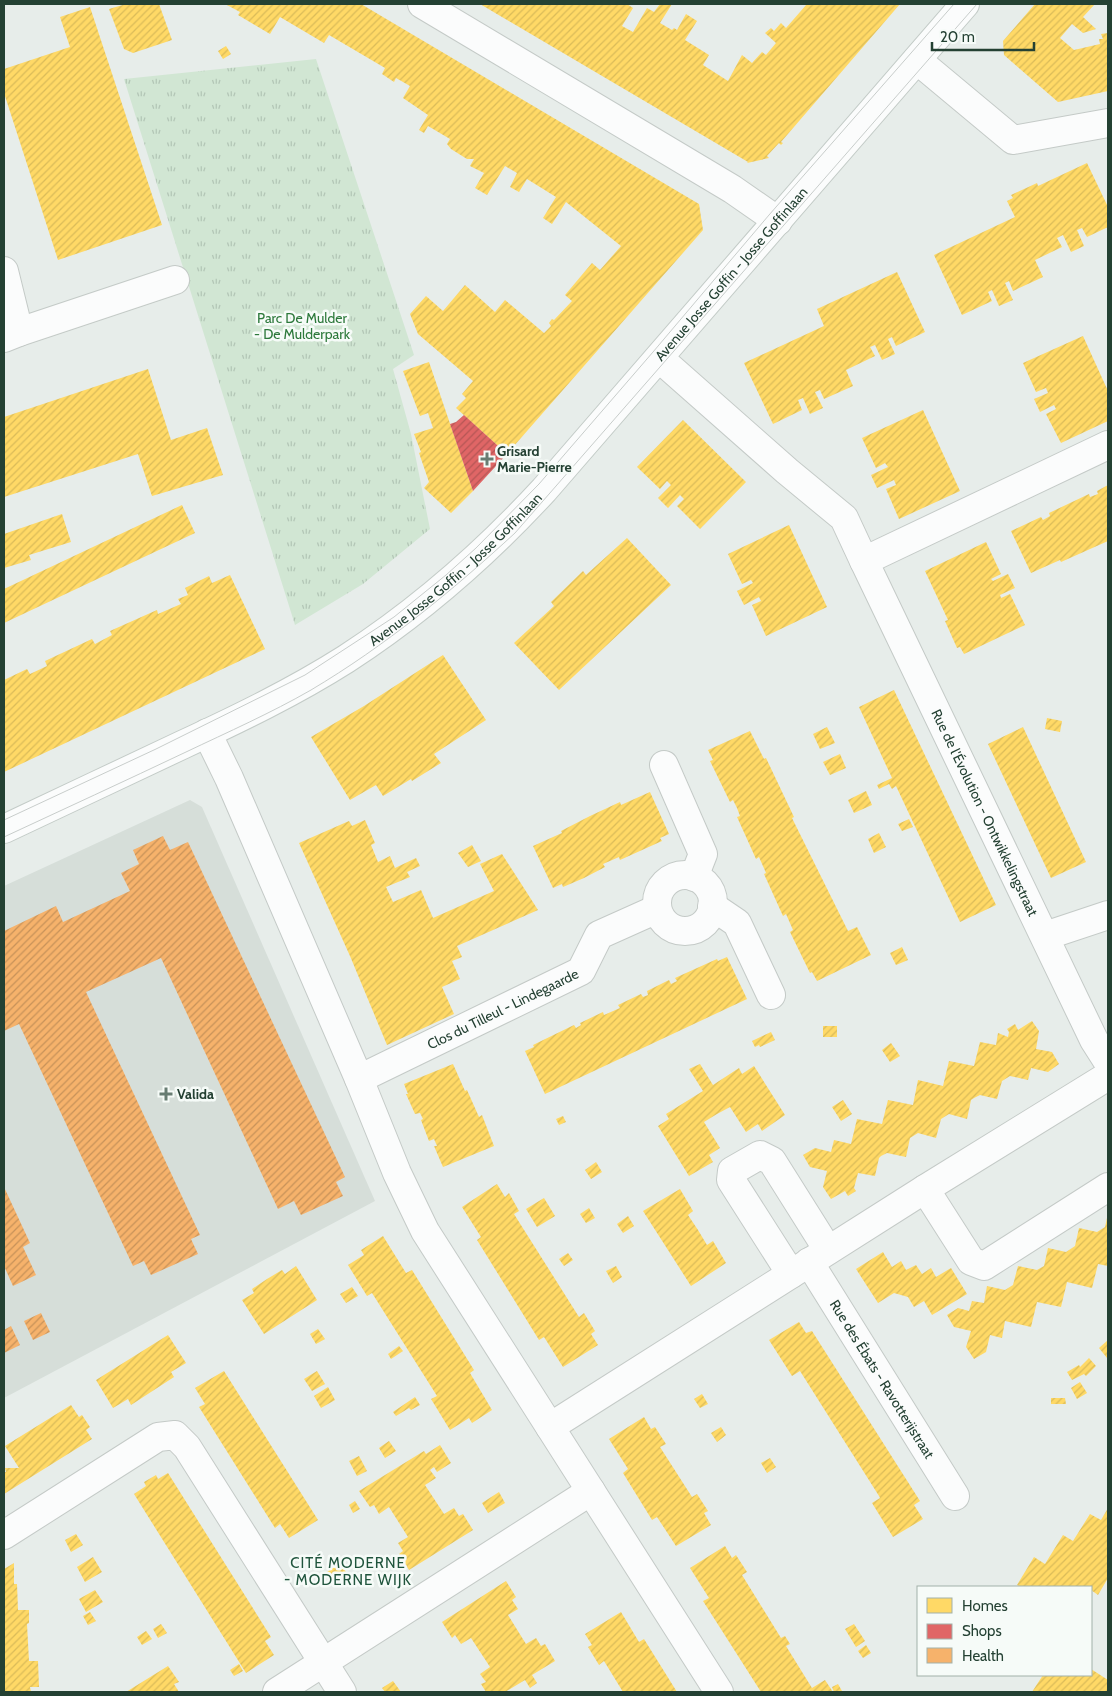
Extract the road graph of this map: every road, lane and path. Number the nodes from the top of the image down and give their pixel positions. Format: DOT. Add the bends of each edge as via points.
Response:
graph roads {
  1 [pos="422,4"];
  2 [pos="966,4"];
  3 [pos="917,60"];
  4 [pos="1108,124"];
  5 [pos="778,221"];
  6 [pos="4,271"];
  7 [pos="175,280"];
  8 [pos="11,335"];
  9 [pos="659,358"];
  10 [pos="1108,445"];
  11 [pos="864,561"];
  12 [pos="207,733"];
  13 [pos="664,765"];
  14 [pos="4,829"];
  15 [pos="694,877"];
  16 [pos="712,906"];
  17 [pos="657,910"];
  18 [pos="1108,915"];
  19 [pos="1045,936"];
  20 [pos="771,995"];
  21 [pos="1108,1062"];
  22 [pos="1108,1076"];
  23 [pos="359,1079"];
  24 [pos="1108,1187"];
  25 [pos="925,1189"];
  26 [pos="809,1262"];
  27 [pos="550,1427"];
  28 [pos="591,1491"];
  29 [pos="955,1496"];
  30 [pos="4,1535"];
  31 [pos="324,1663"];
  32 [pos="277,1692"];
  33 [pos="342,1692"];
  34 [pos="719,1692"];
  1 -- 5 [label="street" via="732,189"];
  2 -- 3 [label="street, Avenue Josse Goffin - Josse Goffinlaan"];
  3 -- 4 [label="street" via="1013,140"];
  3 -- 5 [label="street, Avenue Josse Goffin - Josse Goffinlaan"];
  5 -- 9 [label="street, Avenue Josse Goffin - Josse Goffinlaan"];
  6 -- 8 [label="street"];
  7 -- 8 [label="street"];
  9 -- 11 [label="street, Rue de l'Évolution - Ontwikkelingstraat" via="844,518"];
  9 -- 12 [label="street, Avenue Josse Goffin - Josse Goffinlaan" via="509,528 430,599 346,659 251,713"];
  10 -- 11 [label="street"];
  11 -- 19 [label="street, Rue de l'Évolution - Ontwikkelingstraat"];
  12 -- 14 [label="street, Avenue Josse Goffin - Josse Goffinlaan"];
  12 -- 23 [label="street"];
  13 -- 15 [label="street" via="703,854"];
  15 -- 16 [label="street" via="711,893"];
  15 -- 17 [label="street" via="682,875 666,883 657,898"];
  16 -- 17 [label="street" via="708,918 699,928 686,931 673,929"];
  16 -- 20 [label="street" via="737,923"];
  17 -- 23 [label="street, Clos du Tilleul - Lindegaarde" via="600,934 581,971"];
  18 -- 19 [label="street"];
  19 -- 21 [label="street, Rue de l'Évolution - Ontwikkelingstraat" via="1094,1040"];
  22 -- 25 [label="street"];
  23 -- 27 [label="street" via="397,1173 425,1231"];
  24 -- 25 [label="street" via="984,1266 971,1261"];
  25 -- 26 [label="street"];
  26 -- 27 [label="street"];
  26 -- 29 [label="street, Rue des Ébats - Ravotterijstraat"];
  27 -- 28 [label="street"];
  28 -- 31 [label="street"];
  28 -- 34 [label="street"];
  30 -- 31 [label="street" via="158,1437 175,1435 187,1447"];
  31 -- 32 [label="street"];
  31 -- 33 [label="street"];
}
